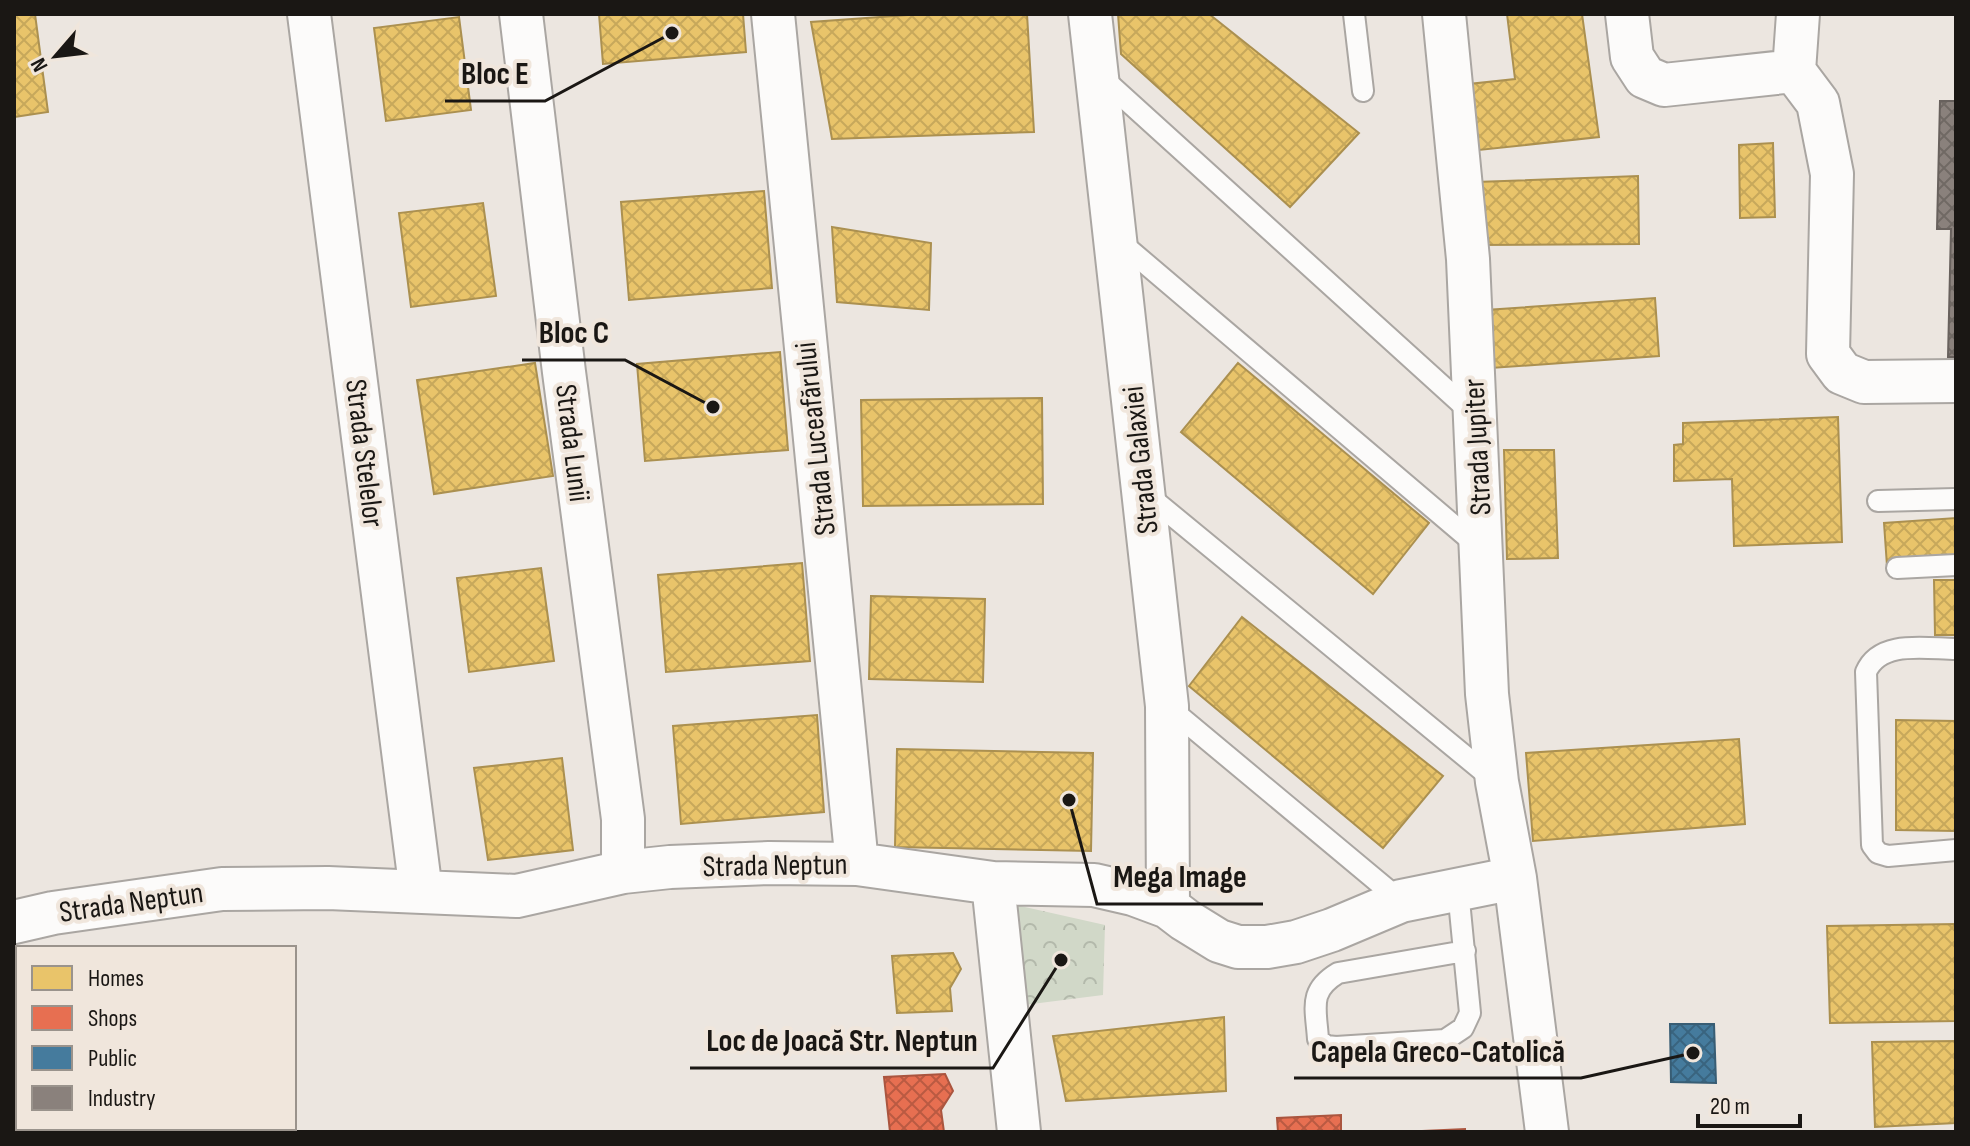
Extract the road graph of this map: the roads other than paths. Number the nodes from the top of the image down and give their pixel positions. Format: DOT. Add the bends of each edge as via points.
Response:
graph roads {
  1 [pos="309,14"];
  2 [pos="521,14"];
  3 [pos="773,14"];
  4 [pos="1090,14"];
  5 [pos="1354,14"];
  6 [pos="1444,14"];
  7 [pos="1627,14"];
  8 [pos="1798,14"];
  9 [pos="1794,71"];
  10 [pos="1097,73"];
  11 [pos="1363,91"];
  12 [pos="1115,237"];
  13 [pos="1956,381"];
  14 [pos="1476,417"];
  15 [pos="1143,491"];
  16 [pos="1956,499"];
  17 [pos="1878,501"];
  18 [pos="1482,549"];
  19 [pos="1956,565"];
  20 [pos="1897,568"];
  21 [pos="1956,649"];
  22 [pos="1167,706"];
  23 [pos="1497,782"];
  24 [pos="1956,850"];
  25 [pos="857,864"];
  26 [pos="623,872"];
  27 [pos="1515,878"];
  28 [pos="993,883"];
  29 [pos="1458,890"];
  30 [pos="421,892"];
  31 [pos="1401,901"];
  32 [pos="1168,907"];
  33 [pos="14,922"];
  34 [pos="1465,951"];
  35 [pos="1019,1132"];
  36 [pos="1547,1132"];
  1 -- 30 [label="street, Strada Stelelor"];
  2 -- 26 [label="street, Strada Lunii" via="623,819"];
  3 -- 25 [label="street, Strada Luceafărului"];
  4 -- 10 [label="street, Strada Galaxiei"];
  5 -- 11 [label="lane"];
  6 -- 14 [label="street, Strada Jupiter" via="1468,259"];
  7 -- 9 [label="street" via="1632,57 1645,77 1664,85"];
  8 -- 9 [label="street"];
  9 -- 13 [label="street" via="1818,103 1832,174 1828,354 1842,373 1864,382"];
  10 -- 12 [label="street, Strada Galaxiei"];
  10 -- 14 [label="lane"];
  12 -- 15 [label="street, Strada Galaxiei"];
  12 -- 18 [label="lane"];
  14 -- 18 [label="street, Strada Jupiter"];
  15 -- 22 [label="street, Strada Galaxiei"];
  15 -- 23 [label="lane"];
  16 -- 17 [label="lane"];
  18 -- 23 [label="street, Strada Jupiter" via="1487,694"];
  19 -- 20 [label="lane"];
  21 -- 24 [label="lane" via="1891,649 1870,662 1866,672 1872,845 1888,856"];
  22 -- 31 [label="lane"];
  22 -- 32 [label="street, Strada Galaxiei"];
  23 -- 27 [label="street, Strada Jupiter"];
  25 -- 26 [label="street, Strada Neptun"];
  25 -- 28 [label="street, Strada Neptun"];
  26 -- 30 [label="street, Strada Neptun" via="517,896"];
  27 -- 29 [label="street, Strada Neptun"];
  27 -- 36 [label="street, Strada Jupiter"];
  28 -- 32 [label="street, Strada Neptun" via="1094,885"];
  28 -- 35 [label="street"];
  29 -- 31 [label="street, Strada Neptun"];
  29 -- 34 [label="lane"];
  30 -- 33 [label="street, Strada Neptun" via="222,889"];
  31 -- 32 [label="street, Strada Neptun" via="1332,930 1267,947 1219,941"];
  34 -- 34 [label="lane" via="1470,1013 1463,1028 1445,1040 1336,1047 1318,1039 1315,997 1323,982 1338,973"];
}
